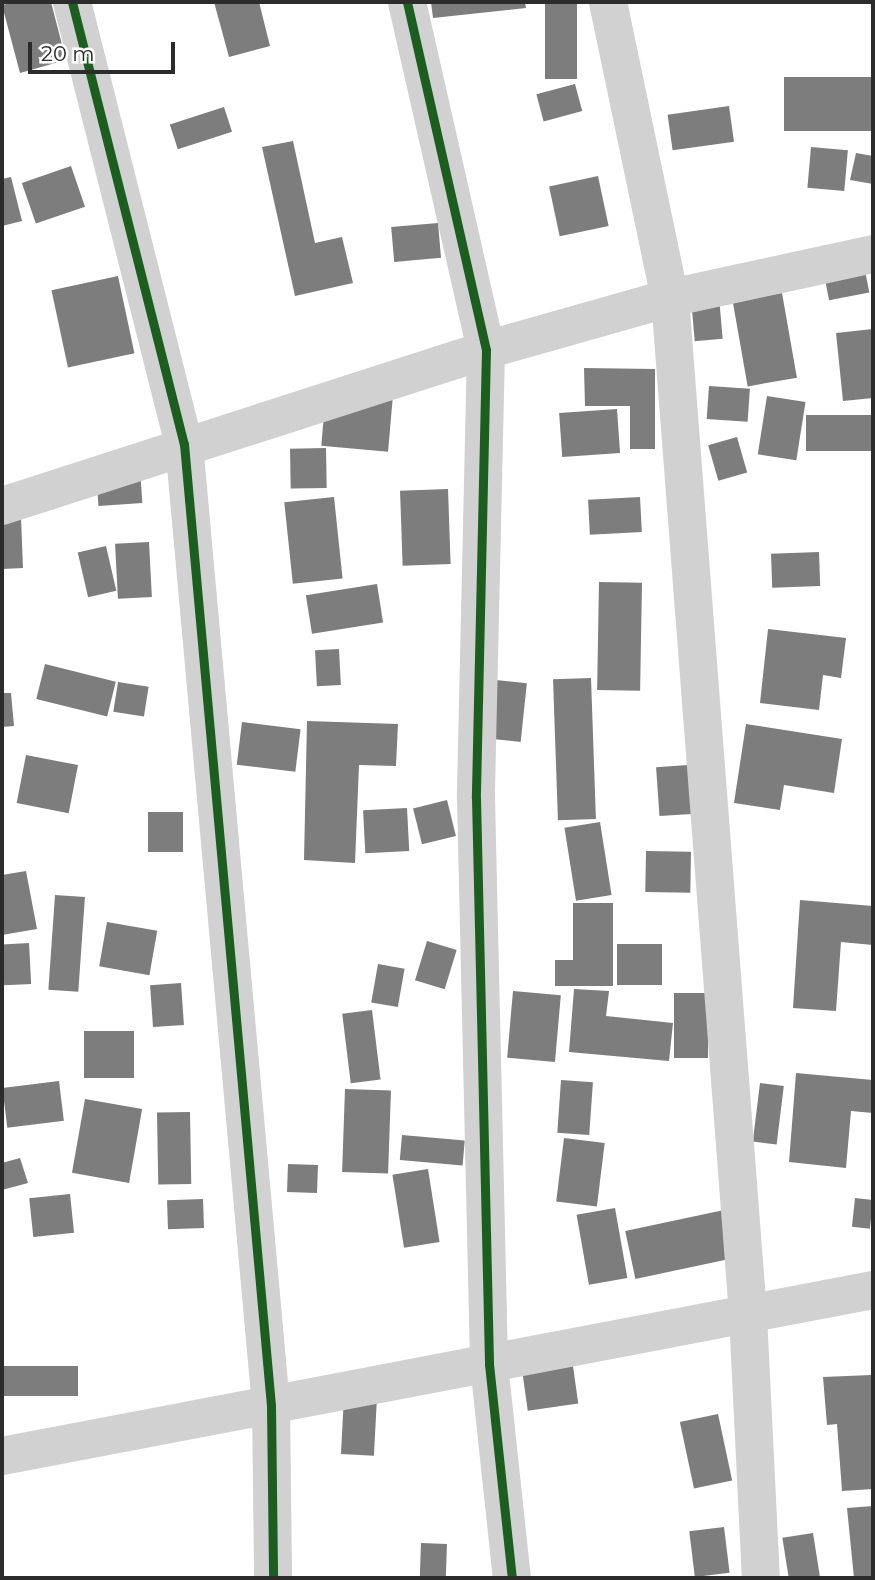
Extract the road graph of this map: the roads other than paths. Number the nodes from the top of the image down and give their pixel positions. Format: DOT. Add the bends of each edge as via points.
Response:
graph roads {
  1 [pos="72,2"];
  2 [pos="408,2"];
  3 [pos="608,2"];
  4 [pos="873,254"];
  5 [pos="670,298"];
  6 [pos="486,350"];
  7 [pos="184,444"];
  8 [pos="2,506"];
  9 [pos="873,1290"];
  10 [pos="748,1315"];
  11 [pos="489,1364"];
  12 [pos="271,1406"];
  13 [pos="2,1457"];
  14 [pos="273,1578"];
  15 [pos="512,1578"];
  16 [pos="761,1578"];
  1 -- 7 [label="street"];
  2 -- 6 [label="street"];
  3 -- 5 [label="street"];
  4 -- 5 [label="street"];
  5 -- 6 [label="street"];
  5 -- 10 [label="street"];
  6 -- 7 [label="street"];
  6 -- 11 [label="street" via="476,798"];
  7 -- 8 [label="street"];
  7 -- 12 [label="street"];
  9 -- 10 [label="street"];
  10 -- 11 [label="street"];
  10 -- 16 [label="street"];
  11 -- 12 [label="street"];
  11 -- 15 [label="street"];
  12 -- 13 [label="street"];
  12 -- 14 [label="street"];
}
